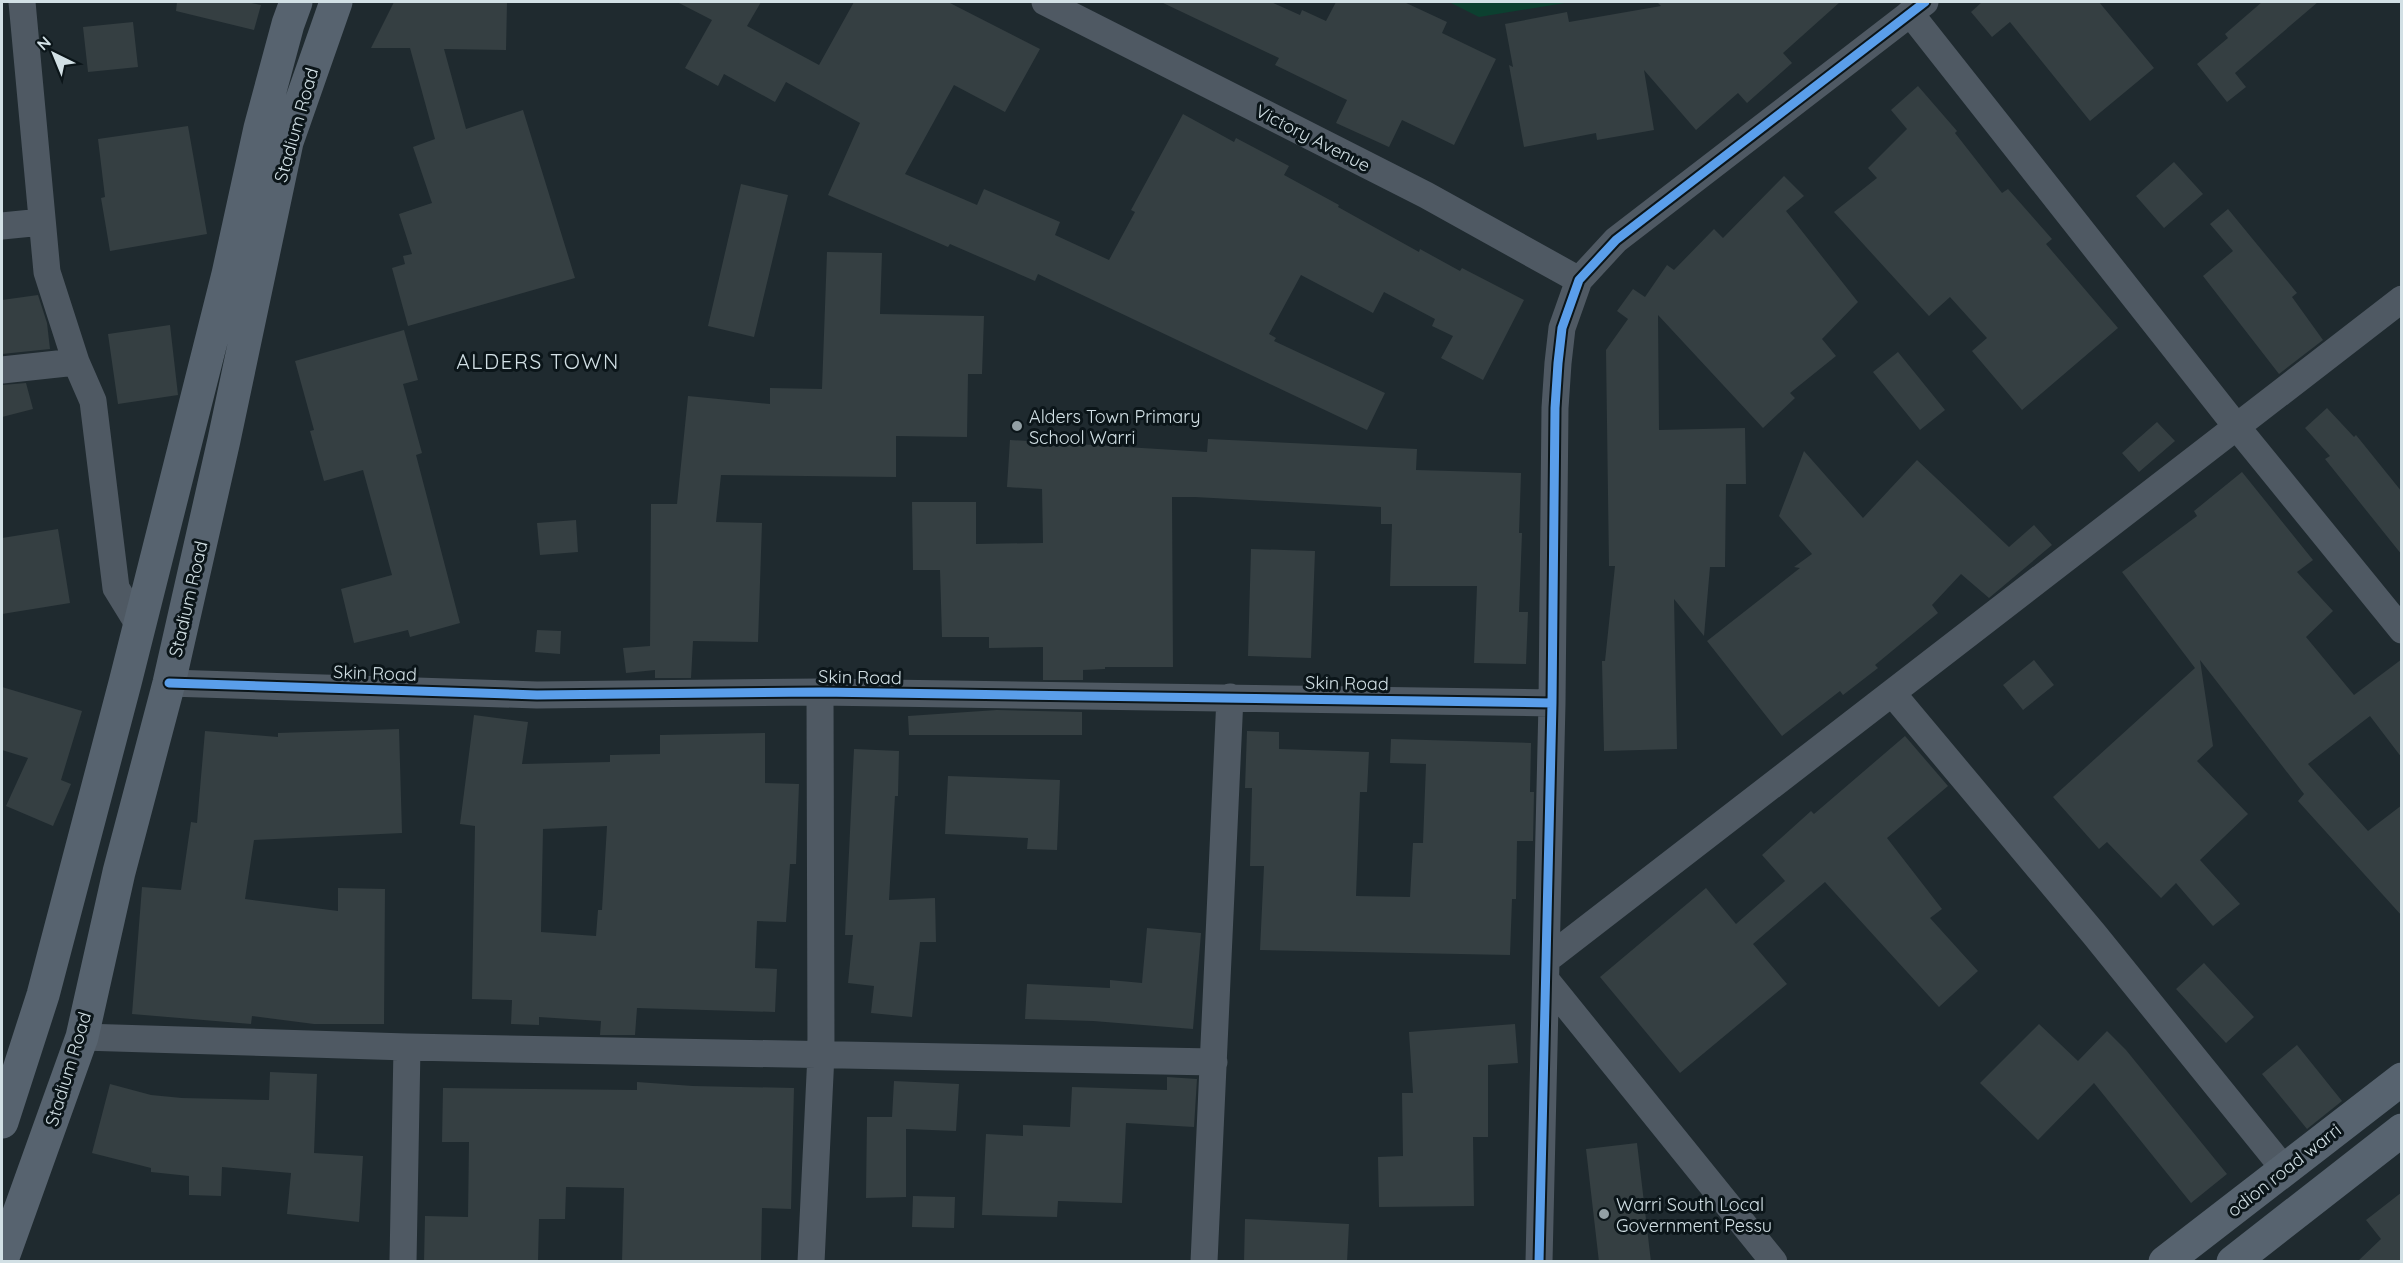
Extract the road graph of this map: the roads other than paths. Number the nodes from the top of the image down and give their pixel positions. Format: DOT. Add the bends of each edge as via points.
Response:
graph roads {
  1 [pos="22,2"];
  2 [pos="296,2"];
  3 [pos="336,2"];
  4 [pos="1045,2"];
  5 [pos="1918,7"];
  6 [pos="42,222"];
  7 [pos="2,226"];
  8 [pos="1579,280"];
  9 [pos="2402,299"];
  10 [pos="76,363"];
  11 [pos="2,370"];
  12 [pos="2236,426"];
  13 [pos="140,627"];
  14 [pos="2402,630"];
  15 [pos="169,683"];
  16 [pos="820,693"];
  17 [pos="1892,693"];
  18 [pos="1230,697"];
  19 [pos="1552,704"];
  20 [pos="1546,970"];
  21 [pos="82,1037"];
  22 [pos="407,1047"];
  23 [pos="821,1054"];
  24 [pos="1214,1062"];
  25 [pos="2402,1079"];
  26 [pos="4,1106"];
  27 [pos="2402,1130"];
  28 [pos="2284,1170"];
  29 [pos="2,1260"];
  30 [pos="403,1262"];
  31 [pos="811,1262"];
  32 [pos="1204,1262"];
  33 [pos="1539,1262"];
  34 [pos="1774,1262"];
  35 [pos="2165,1262"];
  36 [pos="2234,1262"];
  1 -- 6 [label="street"];
  2 -- 13 [label="main road, Stadium Road" via="260,128 228,274"];
  3 -- 15 [label="main road, Stadium Road" via="287,142"];
  4 -- 8 [label="street, Victory Avenue" via="1426,195"];
  5 -- 8 [label="street" via="1616,240"];
  5 -- 12 [label="street"];
  6 -- 7 [label="street"];
  6 -- 10 [label="street" via="47,272"];
  8 -- 19 [label="street" via="1562,328 1555,408"];
  9 -- 12 [label="street"];
  10 -- 11 [label="street"];
  10 -- 13 [label="street" via="93,401 116,588"];
  12 -- 14 [label="street"];
  12 -- 17 [label="street"];
  13 -- 26 [label="main road, Stadium Road" via="43,995"];
  15 -- 16 [label="street, Skin Road" via="537,695"];
  15 -- 21 [label="main road, Stadium Road" via="118,872"];
  16 -- 18 [label="street, Skin Road"];
  16 -- 23 [label="street"];
  17 -- 20 [label="street"];
  17 -- 28 [label="street" via="2094,934"];
  18 -- 19 [label="street, Skin Road"];
  18 -- 24 [label="street"];
  19 -- 20 [label="street"];
  20 -- 33 [label="street"];
  20 -- 34 [label="street"];
  21 -- 22 [label="street"];
  21 -- 29 [label="main road, Stadium Road"];
  22 -- 23 [label="street"];
  22 -- 30 [label="street"];
  23 -- 24 [label="street"];
  23 -- 31 [label="street"];
  24 -- 32 [label="street"];
  25 -- 28 [label="main road, odion road warri"];
  27 -- 36 [label="main road"];
  28 -- 35 [label="main road, odion road warri"];
}
